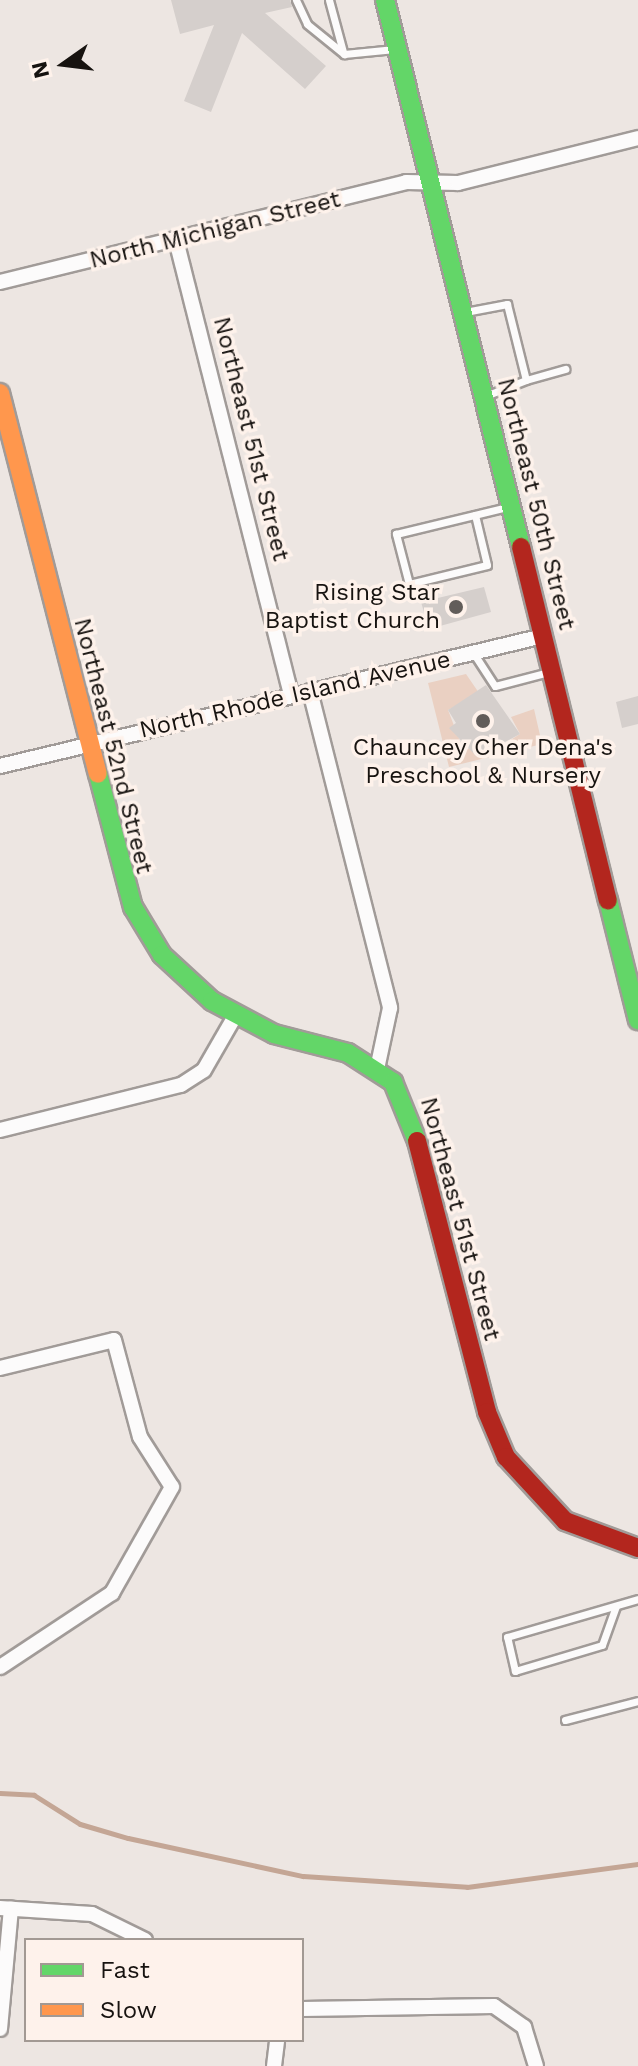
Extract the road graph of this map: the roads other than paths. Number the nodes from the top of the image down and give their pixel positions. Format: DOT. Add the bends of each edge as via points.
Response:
graph roads {
  1 [pos="296,0"];
  2 [pos="329,0"];
  3 [pos="385,0"];
  4 [pos="397,49"];
  5 [pos="344,54"];
  6 [pos="638,138"];
  7 [pos="430,182"];
  8 [pos="176,240"];
  9 [pos="0,282"];
  10 [pos="463,312"];
  11 [pos="565,369"];
  12 [pos="526,380"];
  13 [pos="0,393"];
  14 [pos="485,396"];
  15 [pos="510,506"];
  16 [pos="475,515"];
  17 [pos="543,636"];
  18 [pos="473,653"];
  19 [pos="552,671"];
  20 [pos="310,691"];
  21 [pos="291,696"];
  22 [pos="88,744"];
  23 [pos="0,766"];
  24 [pos="634,985"];
  25 [pos="235,1016"];
  26 [pos="638,1020"];
  27 [pos="377,1069"];
  28 [pos="0,1130"];
  29 [pos="0,1368"];
  30 [pos="638,1548"];
  31 [pos="638,1599"];
  32 [pos="616,1606"];
  33 [pos="0,1667"];
  34 [pos="638,1701"];
  35 [pos="565,1720"];
  36 [pos="5,1908"];
  37 [pos="141,1938"];
  38 [pos="304,2009"];
  39 [pos="0,2029"];
  40 [pos="277,2042"];
  41 [pos="274,2066"];
  42 [pos="536,2066"];
  1 -- 5 [label="lane" via="322,37"];
  2 -- 5 [label="lane"];
  3 -- 4 [label="street, Northeast 50th Street"];
  4 -- 5 [label="lane"];
  4 -- 7 [label="street, Northeast 50th Street"];
  6 -- 7 [label="street, North Michigan Street" via="458,183"];
  7 -- 8 [label="street, North Michigan Street"];
  7 -- 10 [label="street, Northeast 50th Street"];
  8 -- 9 [label="street, North Michigan Street"];
  8 -- 21 [label="street, Northeast 51st Street"];
  10 -- 12 [label="lane" via="507,304"];
  10 -- 14 [label="street, Northeast 50th Street"];
  11 -- 12 [label="lane"];
  12 -- 14 [label="lane"];
  13 -- 22 [label="street, Northeast 52nd Street"];
  14 -- 15 [label="street, Northeast 50th Street"];
  15 -- 16 [label="lane"];
  15 -- 17 [label="street, Northeast 50th Street"];
  16 -- 16 [label="lane" via="396,534 409,584 487,565"];
  17 -- 18 [label="street, North Rhode Island Avenue"];
  17 -- 19 [label="street, Northeast 50th Street"];
  18 -- 19 [label="lane" via="495,686"];
  18 -- 20 [label="street, North Rhode Island Avenue"];
  19 -- 24 [label="street, Northeast 50th Street"];
  20 -- 21 [label="street, North Rhode Island Avenue"];
  20 -- 27 [label="street" via="390,1008"];
  21 -- 22 [label="street, North Rhode Island Avenue"];
  22 -- 23 [label="street, North Rhode Island Avenue"];
  22 -- 25 [label="street, Northeast 52nd Street" via="133,907 186,980"];
  24 -- 26 [label="street, Northeast 50th Street"];
  25 -- 27 [label="street, Northeast 52nd Street"];
  25 -- 28 [label="street" via="204,1070 181,1085"];
  27 -- 30 [label="street, Northeast 51st Street" via="393,1082 411,1121 487,1412 524,1483 565,1521"];
  29 -- 33 [label="street" via="114,1340 140,1437 171,1478 168,1504 112,1593"];
  31 -- 32 [label="lane"];
  32 -- 32 [label="lane" via="507,1637 515,1671 602,1645"];
  34 -- 35 [label="lane"];
  36 -- 37 [label="street" via="92,1914"];
  36 -- 39 [label="street"];
  38 -- 42 [label="street" via="506,2010 524,2027"];
  40 -- 41 [label="street"];
}
